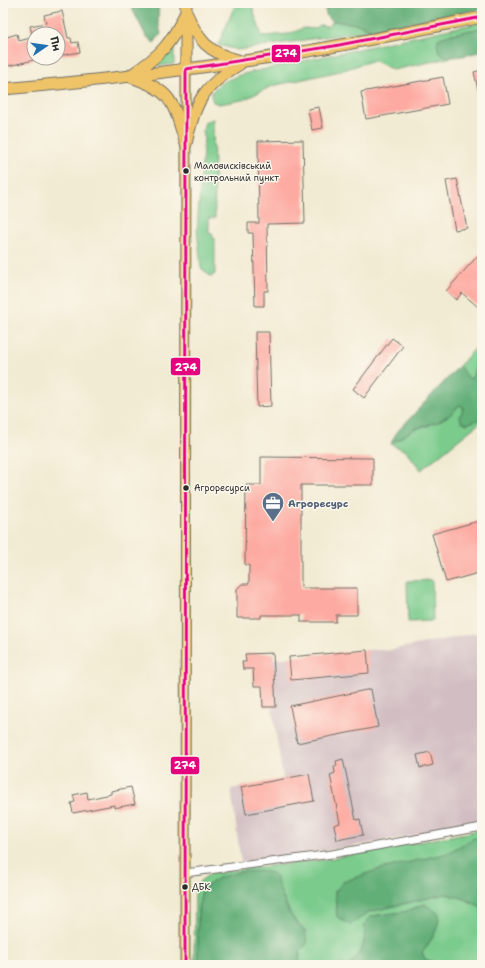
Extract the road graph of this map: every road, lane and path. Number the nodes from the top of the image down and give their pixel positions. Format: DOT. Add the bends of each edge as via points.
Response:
graph roads {
  1 [pos="186,7"];
  2 [pos="482,17"];
  3 [pos="245,61"];
  4 [pos="186,69"];
  5 [pos="129,76"];
  6 [pos="3,89"];
  7 [pos="186,144"];
  8 [pos="482,827"];
  9 [pos="185,873"];
  10 [pos="185,965"];
  1 -- 3 [label="highway" via="194,31 211,50 225,57"];
  1 -- 4 [label="highway"];
  1 -- 5 [label="highway" via="172,39 162,52"];
  2 -- 3 [label="highway"];
  3 -- 4 [label="highway"];
  3 -- 7 [label="highway" via="220,77 202,96 192,118"];
  4 -- 5 [label="highway"];
  4 -- 7 [label="main road"];
  5 -- 6 [label="highway"];
  5 -- 7 [label="highway" via="158,88 169,99"];
  7 -- 9 [label="main road"];
  8 -- 9 [label="street" via="332,854"];
  9 -- 10 [label="main road"];
}
